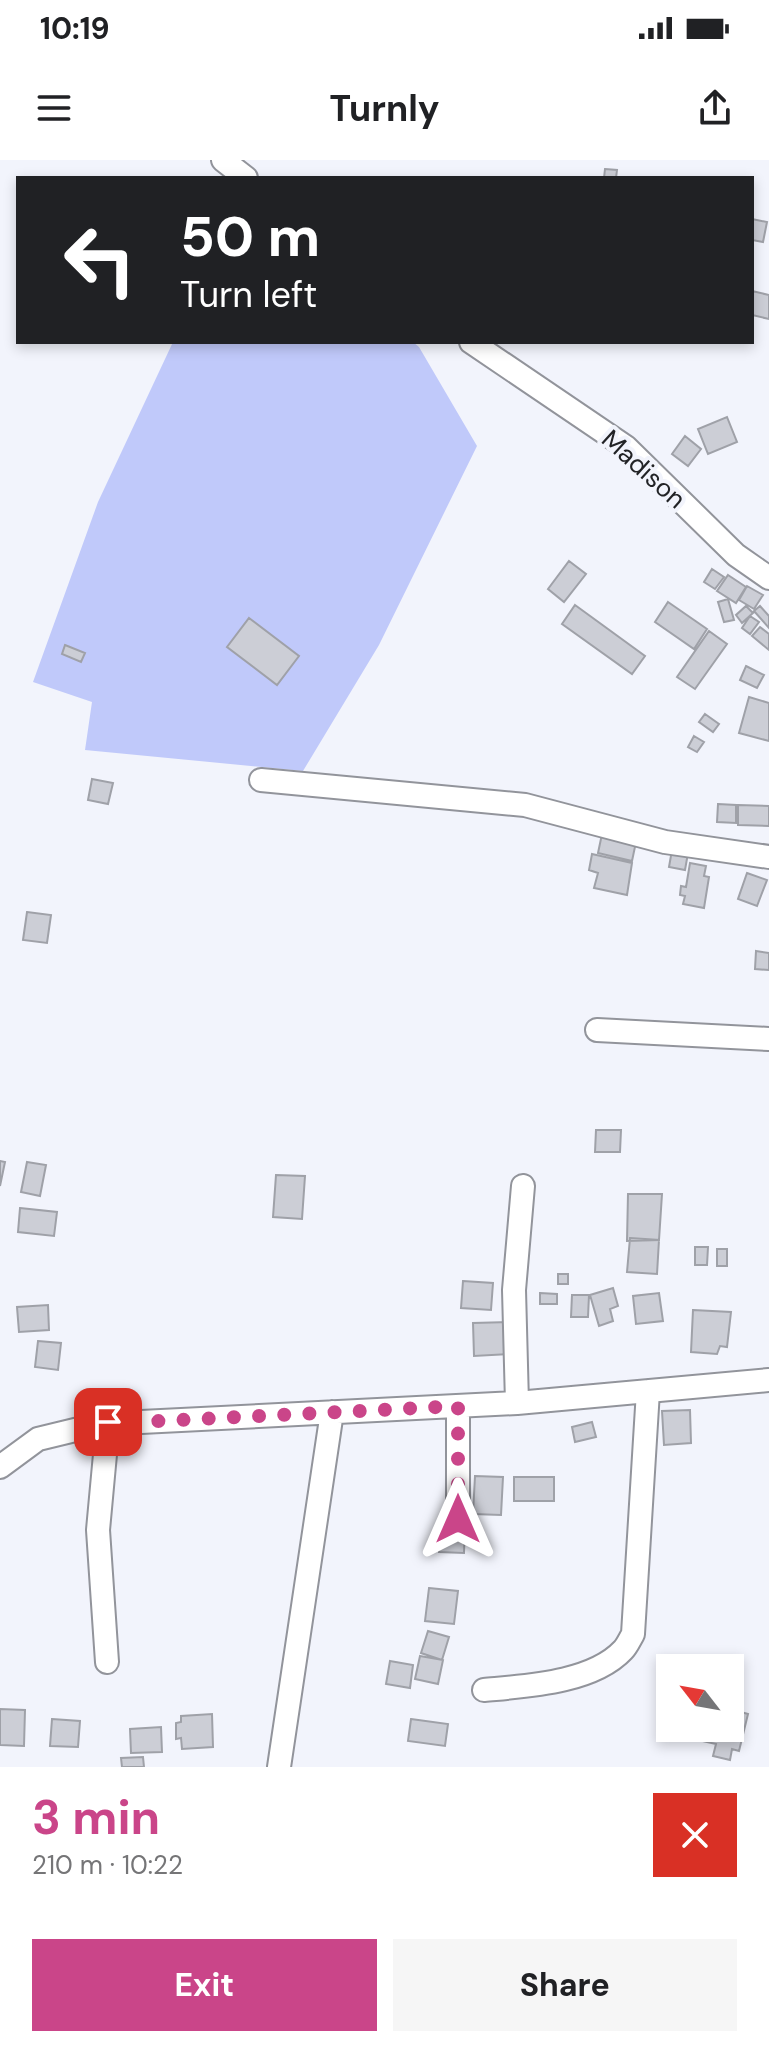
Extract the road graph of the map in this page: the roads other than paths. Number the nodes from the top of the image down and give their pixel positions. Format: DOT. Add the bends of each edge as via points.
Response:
graph roads {
  1 [pos="223,160"];
  2 [pos="243,176"];
  3 [pos="474,344"];
  4 [pos="769,578"];
  5 [pos="261,780"];
  6 [pos="769,857"];
  7 [pos="597,1030"];
  8 [pos="769,1039"];
  9 [pos="523,1186"];
  10 [pos="769,1380"];
  11 [pos="648,1391"];
  12 [pos="517,1403"];
  13 [pos="458,1406"];
  14 [pos="332,1412"];
  15 [pos="108,1422"];
  16 [pos="0,1467"];
  17 [pos="458,1519"];
  18 [pos="107,1662"];
  19 [pos="484,1690"];
  20 [pos="279,1767"];
  1 -- 2 [label="street"];
  3 -- 4 [label="street, Madison" via="626,447 736,555"];
  5 -- 6 [label="street" via="525,805 665,842"];
  7 -- 8 [label="street"];
  9 -- 12 [label="street" via="514,1290"];
  10 -- 11 [label="street"];
  11 -- 12 [label="street"];
  11 -- 19 [label="street" via="633,1634 623,1650 593,1670 544,1685"];
  12 -- 13 [label="street"];
  13 -- 14 [label="street"];
  13 -- 17 [label="street"];
  14 -- 15 [label="street"];
  14 -- 20 [label="street"];
  15 -- 16 [label="street" via="38,1439"];
  15 -- 18 [label="street" via="98,1530"];
}
